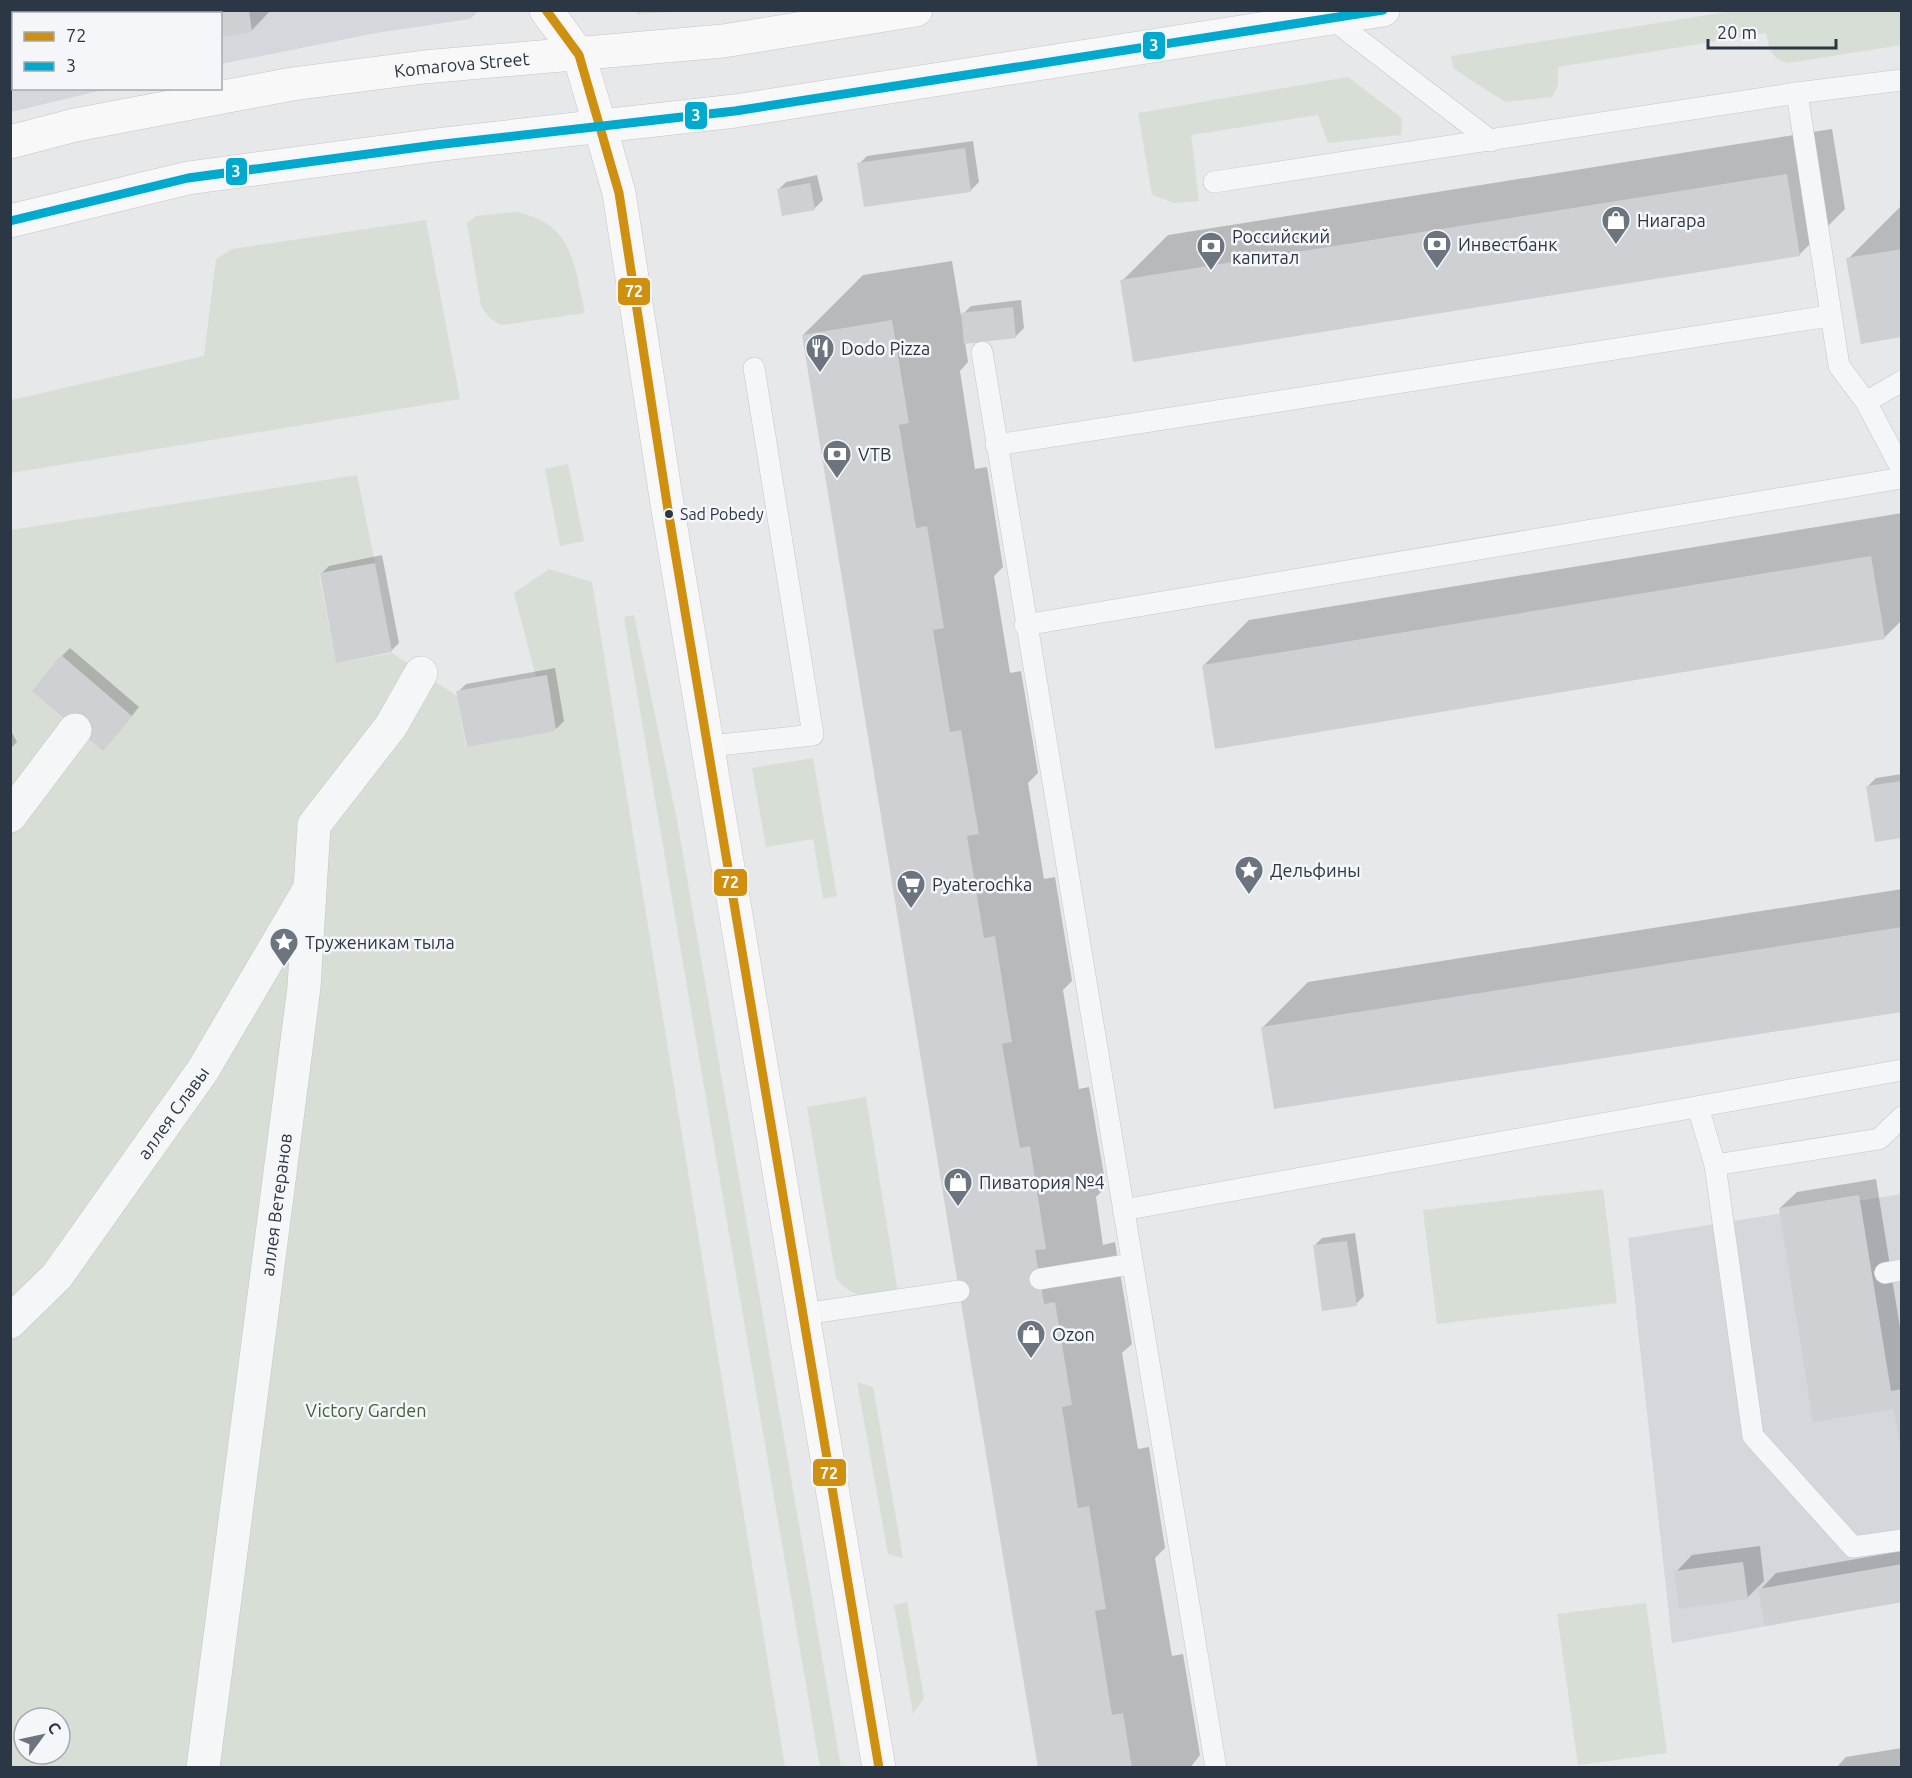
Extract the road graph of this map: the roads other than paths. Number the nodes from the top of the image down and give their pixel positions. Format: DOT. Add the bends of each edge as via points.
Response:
graph roads {
  1 [pos="546,10"];
  2 [pos="916,10"];
  3 [pos="1383,10"];
  4 [pos="1332,19"];
  5 [pos="579,55"];
  6 [pos="1902,80"];
  7 [pos="1797,93"];
  8 [pos="600,126"];
  9 [pos="1491,141"];
  10 [pos="10,142"];
  11 [pos="1214,182"];
  12 [pos="10,221"];
  13 [pos="1829,316"];
  14 [pos="982,352"];
  15 [pos="754,368"];
  16 [pos="1902,381"];
  17 [pos="1866,402"];
  18 [pos="996,445"];
  19 [pos="1902,470"];
  20 [pos="1902,478"];
  21 [pos="1025,626"];
  22 [pos="421,673"];
  23 [pos="75,730"];
  24 [pos="710,746"];
  25 [pos="10,816"];
  26 [pos="311,886"];
  27 [pos="1902,1070"];
  28 [pos="1698,1107"];
  29 [pos="1902,1117"];
  30 [pos="1715,1165"];
  31 [pos="1124,1210"];
  32 [pos="1131,1264"];
  33 [pos="1040,1279"];
  34 [pos="959,1291"];
  35 [pos="804,1314"];
  36 [pos="10,1322"];
  37 [pos="1902,1540"];
  38 [pos="203,1767"];
  39 [pos="879,1767"];
  40 [pos="1216,1767"];
  1 -- 5 [label="main road"];
  2 -- 5 [label="main road, Komarova Street" via="723,40"];
  3 -- 4 [label="main road"];
  4 -- 8 [label="main road" via="735,111"];
  4 -- 9 [label="lane"];
  5 -- 8 [label="main road"];
  5 -- 10 [label="main road, Komarova Street" via="424,67 292,84 75,125"];
  6 -- 7 [label="lane"];
  7 -- 9 [label="lane"];
  7 -- 13 [label="lane"];
  8 -- 12 [label="main road" via="188,178"];
  8 -- 24 [label="main road" via="619,193 668,510"];
  9 -- 11 [label="lane"];
  13 -- 17 [label="lane" via="1839,366"];
  13 -- 18 [label="lane"];
  14 -- 18 [label="lane"];
  15 -- 24 [label="lane" via="813,735"];
  16 -- 17 [label="lane"];
  17 -- 19 [label="lane"];
  18 -- 21 [label="lane"];
  20 -- 21 [label="lane"];
  21 -- 31 [label="lane"];
  22 -- 26 [label="street, аллея Ветеранов" via="391,726 314,825"];
  23 -- 25 [label="street"];
  24 -- 35 [label="main road"];
  26 -- 36 [label="street, аллея Славы" via="203,1070 57,1276"];
  26 -- 38 [label="street, аллея Ветеранов" via="303,993"];
  27 -- 28 [label="lane"];
  28 -- 30 [label="lane"];
  28 -- 31 [label="lane"];
  29 -- 30 [label="lane" via="1879,1139"];
  30 -- 37 [label="lane" via="1753,1436 1853,1547"];
  31 -- 32 [label="lane"];
  32 -- 33 [label="lane"];
  32 -- 40 [label="lane"];
  34 -- 35 [label="lane"];
  35 -- 39 [label="main road"];
}
